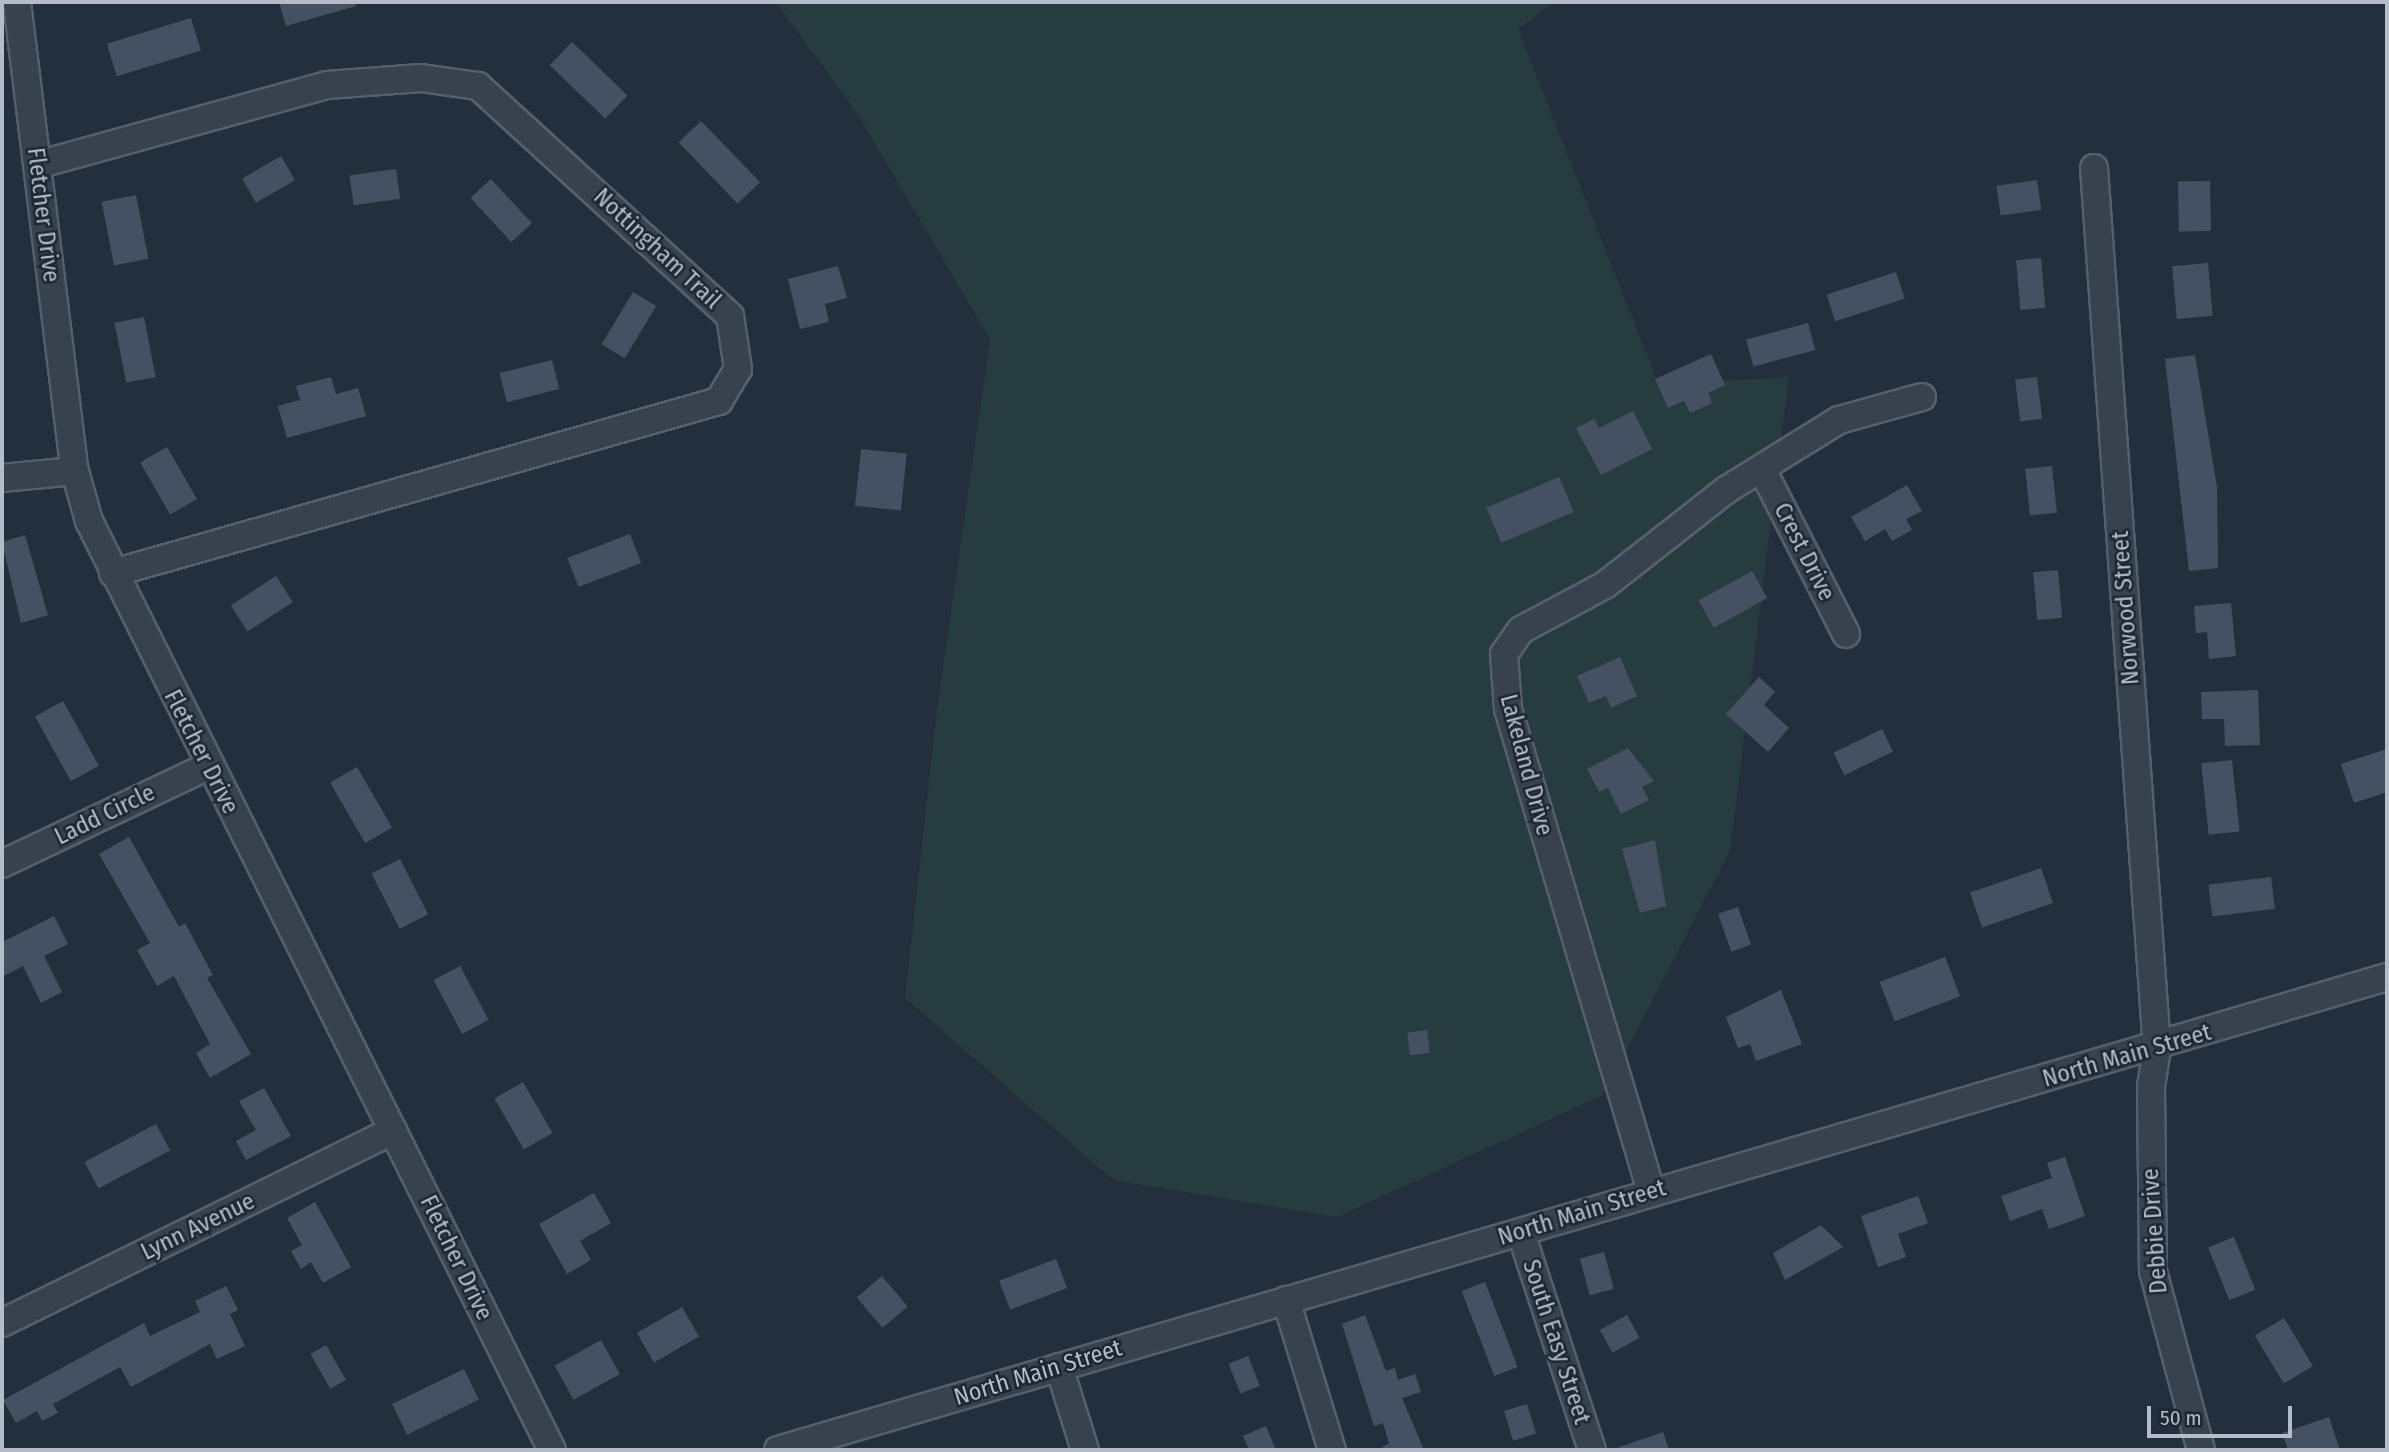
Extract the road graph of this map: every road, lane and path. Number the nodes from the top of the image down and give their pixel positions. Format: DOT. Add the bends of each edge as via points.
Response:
graph roads {
  1 [pos="17,2"];
  2 [pos="37,165"];
  3 [pos="2094,168"];
  4 [pos="1922,397"];
  5 [pos="1762,469"];
  6 [pos="75,471"];
  7 [pos="2,478"];
  8 [pos="113,573"];
  9 [pos="1846,634"];
  10 [pos="208,766"];
  11 [pos="2,864"];
  12 [pos="2387,977"];
  13 [pos="2157,1049"];
  14 [pos="393,1131"];
  15 [pos="1651,1191"];
  16 [pos="1521,1233"];
  17 [pos="1286,1300"];
  18 [pos="2,1323"];
  19 [pos="1059,1367"];
  20 [pos="552,1450"];
  21 [pos="778,1450"];
  22 [pos="1086,1450"];
  23 [pos="1332,1450"];
  24 [pos="1592,1450"];
  25 [pos="2201,1450"];
  1 -- 2 [label="street, Fletcher Drive"];
  2 -- 6 [label="street, Fletcher Drive"];
  2 -- 8 [label="street, Nottingham Trail" via="327,85 421,78 478,86 730,316 738,369 719,401"];
  3 -- 13 [label="street, Norwood Street"];
  4 -- 5 [label="street, Lakeland Drive" via="1839,420"];
  5 -- 9 [label="street, Crest Drive"];
  5 -- 15 [label="street, Lakeland Drive" via="1681,522 1605,585 1521,630 1504,654 1508,709"];
  6 -- 7 [label="street"];
  6 -- 8 [label="street, Fletcher Drive"];
  8 -- 10 [label="street, Fletcher Drive"];
  10 -- 11 [label="street, Ladd Circle"];
  10 -- 14 [label="street, Fletcher Drive"];
  12 -- 13 [label="street, North Main Street"];
  13 -- 15 [label="street, North Main Street"];
  13 -- 25 [label="street, Debbie Drive" via="2150,1111 2153,1271"];
  14 -- 18 [label="street, Lynn Avenue"];
  14 -- 20 [label="street, Fletcher Drive"];
  15 -- 16 [label="street, North Main Street"];
  16 -- 17 [label="street, North Main Street"];
  16 -- 24 [label="street, South Easy Street"];
  17 -- 19 [label="street, North Main Street"];
  17 -- 23 [label="street"];
  19 -- 21 [label="street, North Main Street"];
  19 -- 22 [label="street"];
}
